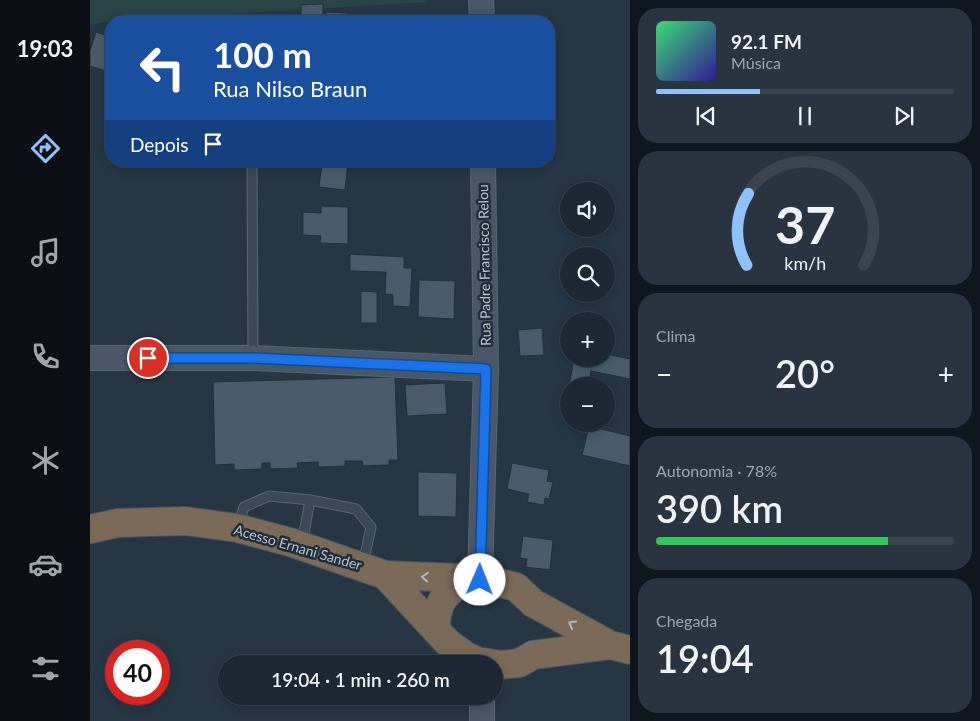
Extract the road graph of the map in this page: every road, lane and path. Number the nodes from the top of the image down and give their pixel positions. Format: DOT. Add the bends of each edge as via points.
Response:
graph roads {
  1 [pos="481,0"];
  2 [pos="482,15"];
  3 [pos="252,167"];
  4 [pos="483,167"];
  5 [pos="90,358"];
  6 [pos="253,358"];
  7 [pos="486,369"];
  8 [pos="310,500"];
  9 [pos="237,528"];
  10 [pos="90,529"];
  11 [pos="301,546"];
  12 [pos="374,570"];
  13 [pos="473,580"];
  14 [pos="534,603"];
  15 [pos="436,628"];
  16 [pos="620,648"];
  17 [pos="533,654"];
  18 [pos="465,655"];
  19 [pos="503,665"];
  20 [pos="482,705"];
  21 [pos="482,721"];
  1 -- 2 [label="street"];
  3 -- 6 [label="lane"];
  4 -- 7 [label="street, Rua Padre Francisco Relou"];
  5 -- 6 [label="street"];
  6 -- 7 [label="street"];
  7 -- 13 [label="street, Rua Padre Francisco Relou"];
  8 -- 9 [label="lane" via="269,496 244,507"];
  8 -- 11 [label="lane"];
  8 -- 12 [label="lane" via="356,509 371,527"];
  9 -- 10 [label="highway, Acesso Ernani Sander" via="151,520"];
  9 -- 11 [label="highway, Acesso Ernani Sander"];
  11 -- 12 [label="highway, Acesso Ernani Sander"];
  13 -- 12 [label="highway, Acesso Ernani Sander, one-way"];
  12 -- 15 [label="highway, Acesso Ernani Sander"];
  13 -- 14 [label="highway, Acesso Ernani Sander" via="516,587"];
  13 -- 15 [label="highway" via="450,589 441,600 436,613"];
  16 -- 14 [label="highway, Acesso Ernani Sander, one-way"];
  14 -- 17 [label="highway" via="542,622 541,638"];
  15 -- 18 [label="highway, Acesso Ernani Sander"];
  16 -- 17 [label="highway, Acesso Ernani Sander"];
  17 -- 19 [label="highway, Acesso Ernani Sander" via="518,663"];
  20 -- 21 [label="street"];
}
